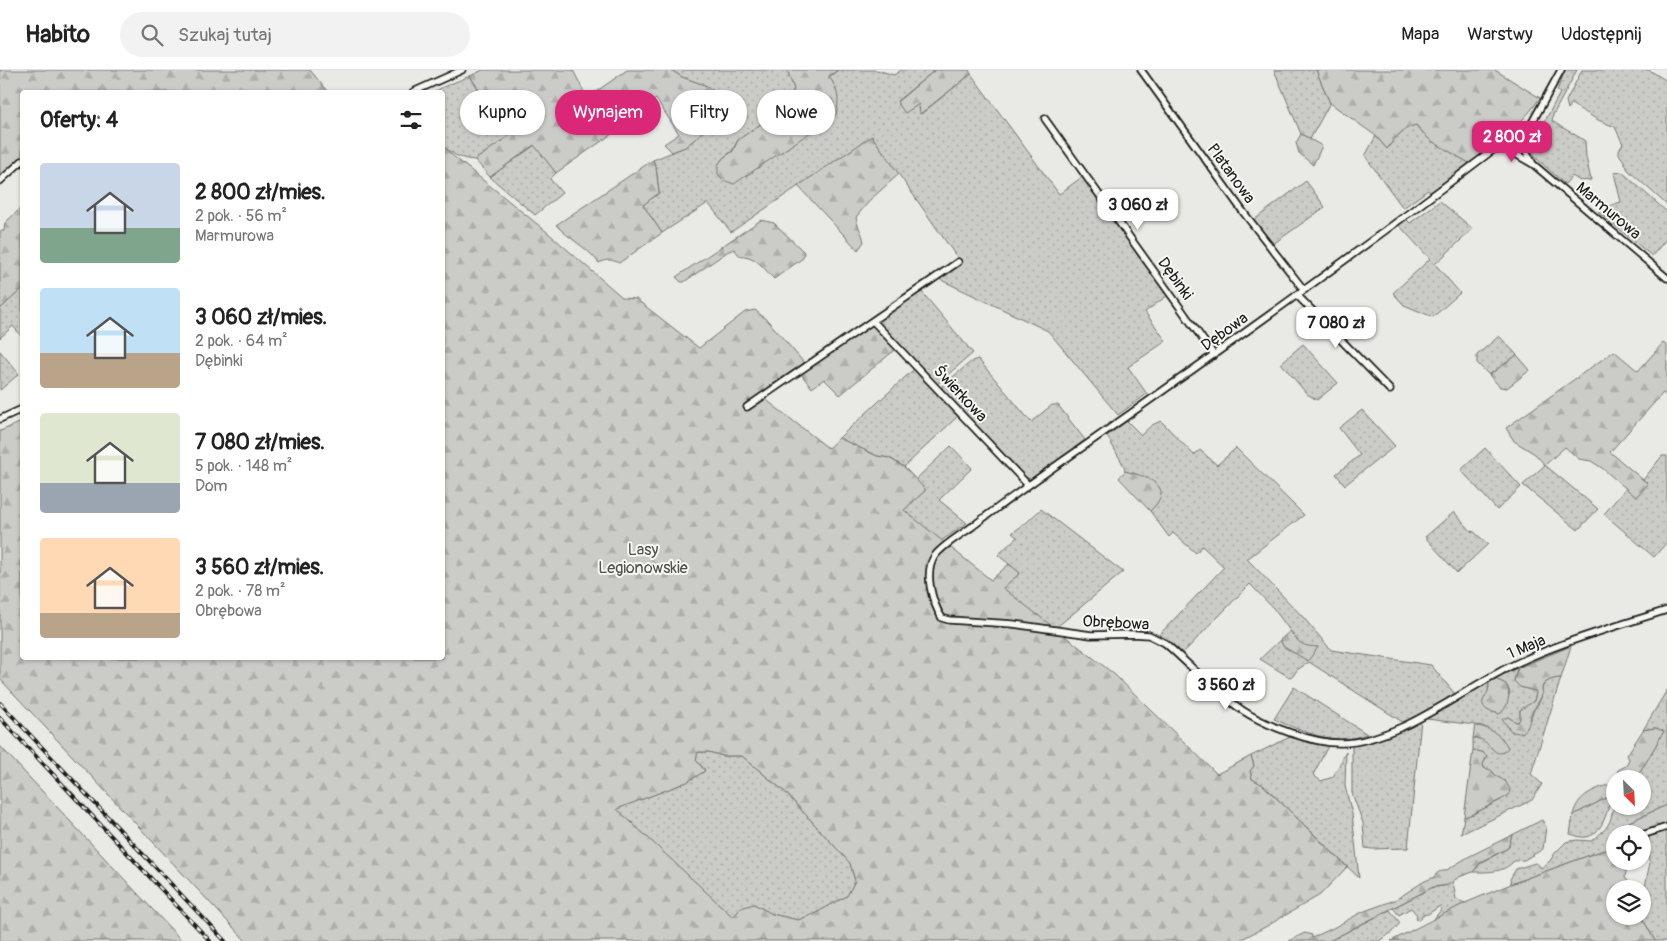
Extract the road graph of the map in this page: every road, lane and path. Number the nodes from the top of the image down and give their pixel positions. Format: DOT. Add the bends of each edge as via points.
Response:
graph roads {
  1 [pos="462,70"];
  2 [pos="1140,70"];
  3 [pos="1561,70"];
  4 [pos="417,90"];
  5 [pos="1045,120"];
  6 [pos="1519,138"];
  7 [pos="1507,144"];
  8 [pos="20,163"];
  9 [pos="1533,164"];
  10 [pos="0,181"];
  11 [pos="958,262"];
  12 [pos="1667,278"];
  13 [pos="1304,290"];
  14 [pos="1297,295"];
  15 [pos="873,321"];
  16 [pos="1214,355"];
  17 [pos="1390,390"];
  18 [pos="747,406"];
  19 [pos="20,410"];
  20 [pos="0,419"];
  21 [pos="1028,485"];
  22 [pos="953,541"];
  23 [pos="1667,610"];
  24 [pos="1404,726"];
  25 [pos="1667,827"];
  26 [pos="1651,832"];
  1 -- 4 [label="street"];
  2 -- 13 [label="street, Platanowa"];
  3 -- 6 [label="street, Dębowa" via="1533,122"];
  5 -- 16 [label="street, Dębinki"];
  6 -- 7 [label="street, Dębowa"];
  6 -- 9 [label="street, Marmurowa"];
  7 -- 9 [label="street, Marmurowa" via="1514,153"];
  7 -- 13 [label="street, Dębowa" via="1493,150"];
  8 -- 10 [label="street"];
  9 -- 12 [label="street, Marmurowa"];
  11 -- 15 [label="street"];
  13 -- 14 [label="street, Dębowa"];
  14 -- 16 [label="street, Dębowa"];
  14 -- 17 [label="street"];
  15 -- 18 [label="street"];
  15 -- 21 [label="street, Świerkowa"];
  16 -- 21 [label="street, Dębowa"];
  19 -- 20 [label="street"];
  21 -- 22 [label="street, Dębowa"];
  22 -- 24 [label="street, Obrębowa" via="938,552 930,570 930,585 942,618 1082,634 1134,634 1156,638 1223,696 1255,718 1292,733 1328,742 1356,742"];
  23 -- 24 [label="street, 1 Maja" via="1539,653"];
  25 -- 26 [label="street"];
}
